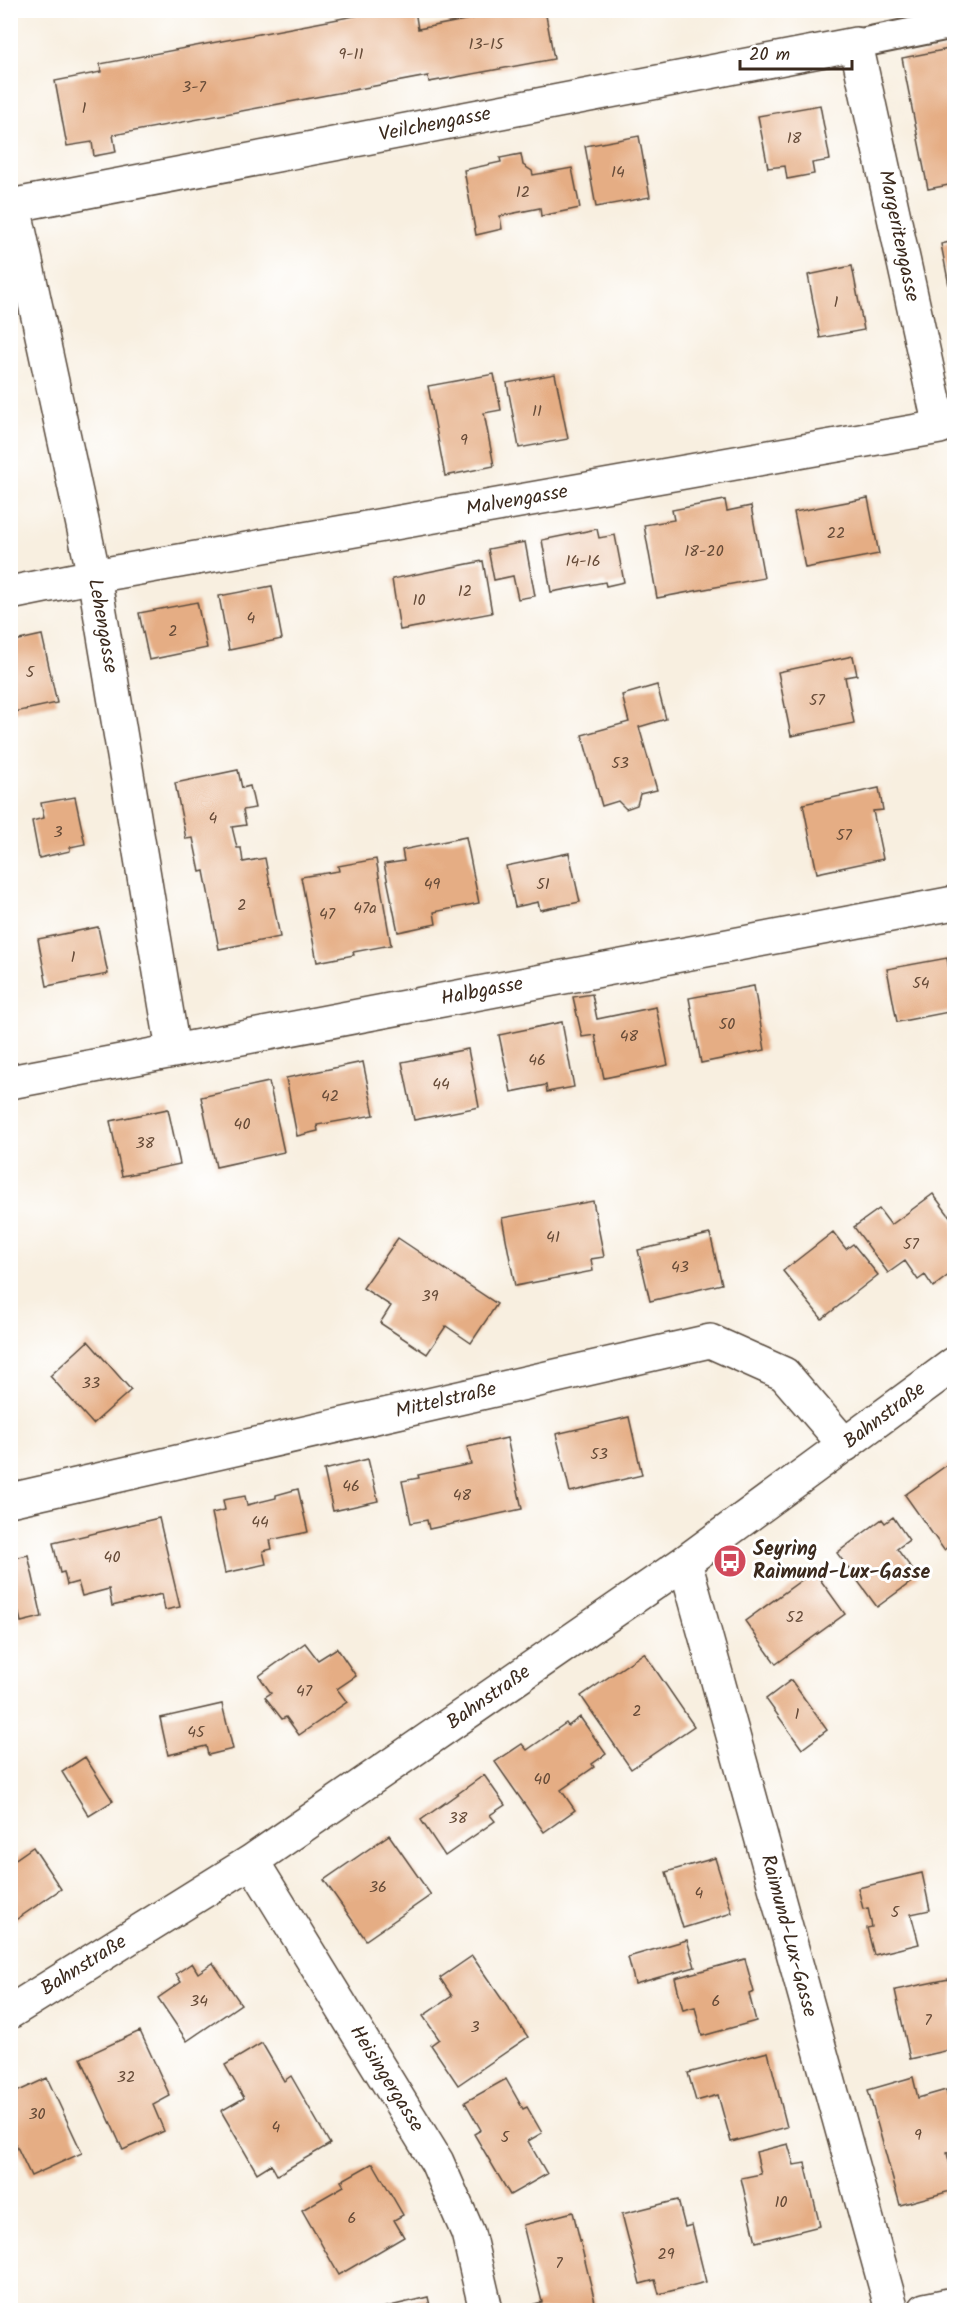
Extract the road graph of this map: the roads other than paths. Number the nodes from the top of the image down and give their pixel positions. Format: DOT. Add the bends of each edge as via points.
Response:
graph roads {
  1 [pos="954,24"];
  2 [pos="856,44"];
  3 [pos="12,206"];
  4 [pos="940,427"];
  5 [pos="94,576"];
  6 [pos="10,593"];
  7 [pos="954,903"];
  8 [pos="174,1050"];
  9 [pos="10,1082"];
  10 [pos="954,1364"];
  11 [pos="845,1445"];
  12 [pos="10,1500"];
  13 [pos="685,1562"];
  14 [pos="252,1861"];
  15 [pos="10,2012"];
  16 [pos="954,2304"];
  17 [pos="486,2310"];
  18 [pos="892,2310"];
  19 [pos="925,2310"];
  1 -- 2 [label="street"];
  2 -- 3 [label="street, Veilchengasse"];
  2 -- 4 [label="street, Margeritengasse"];
  3 -- 5 [label="street, Lehengasse"];
  4 -- 5 [label="street, Malvengasse"];
  5 -- 6 [label="street, Malvengasse"];
  5 -- 8 [label="street, Lehengasse"];
  7 -- 8 [label="street, Halbgasse"];
  8 -- 9 [label="street, Halbgasse"];
  10 -- 11 [label="street, Bahnstraße"];
  11 -- 12 [label="street, Mittelstraße" via="784,1374 710,1341"];
  11 -- 13 [label="street, Bahnstraße"];
  13 -- 14 [label="street, Bahnstraße"];
  13 -- 18 [label="street, Raimund-Lux-Gasse"];
  14 -- 15 [label="street, Bahnstraße"];
  14 -- 17 [label="street, Heisingergasse" via="437,2162 468,2234"];
  16 -- 19 [label="street"];
}
